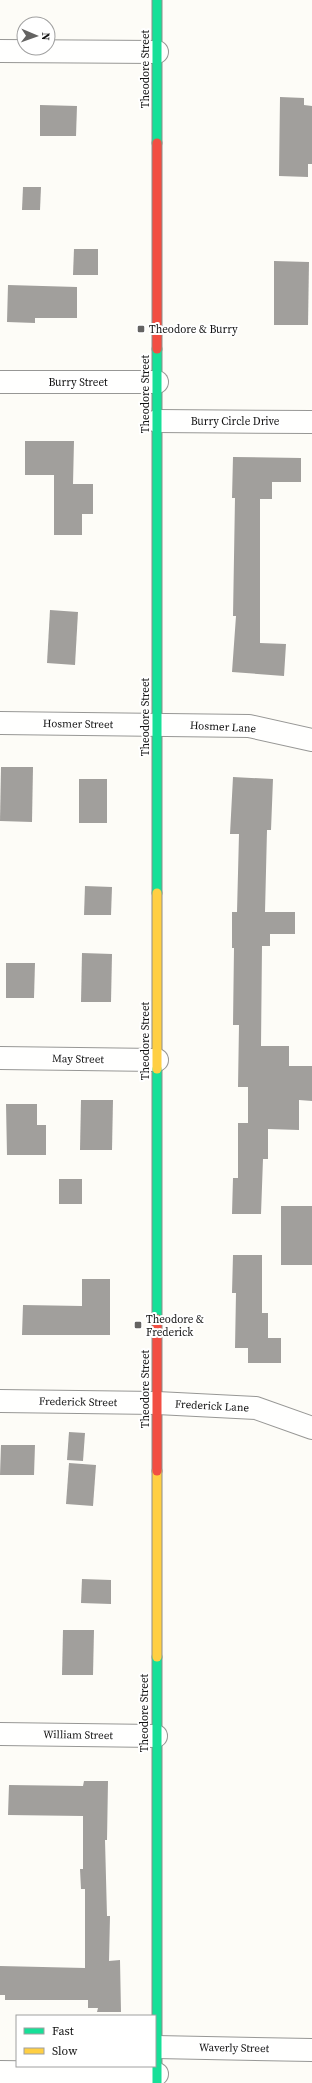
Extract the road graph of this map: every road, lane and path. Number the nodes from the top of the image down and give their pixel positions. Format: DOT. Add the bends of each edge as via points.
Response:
graph roads {
  1 [pos="157,0"];
  2 [pos="0,51"];
  3 [pos="157,52"];
  4 [pos="0,382"];
  5 [pos="157,382"];
  6 [pos="157,421"];
  7 [pos="312,422"];
  8 [pos="0,723"];
  9 [pos="157,725"];
  10 [pos="312,740"];
  11 [pos="0,1058"];
  12 [pos="157,1060"];
  13 [pos="0,1401"];
  14 [pos="157,1403"];
  15 [pos="312,1428"];
  16 [pos="0,1734"];
  17 [pos="156,1736"];
  18 [pos="156,2047"];
  19 [pos="312,2050"];
  20 [pos="0,2072"];
  21 [pos="157,2078"];
  1 -- 3 [label="main road, Theodore Street"];
  2 -- 3 [label="street"];
  3 -- 5 [label="main road, Theodore Street"];
  4 -- 5 [label="street, Burry Street"];
  5 -- 6 [label="main road, Theodore Street"];
  6 -- 7 [label="street, Burry Circle Drive"];
  6 -- 9 [label="main road, Theodore Street"];
  8 -- 9 [label="street, Hosmer Street"];
  9 -- 10 [label="street, Hosmer Lane" via="249,726"];
  9 -- 12 [label="main road, Theodore Street"];
  11 -- 12 [label="street, May Street"];
  12 -- 14 [label="main road, Theodore Street"];
  13 -- 14 [label="street, Frederick Street"];
  14 -- 15 [label="street, Frederick Lane" via="256,1408"];
  14 -- 17 [label="main road, Theodore Street"];
  16 -- 17 [label="street, William Street"];
  17 -- 18 [label="main road, Theodore Street"];
  18 -- 19 [label="street, Waverly Street"];
  18 -- 21 [label="main road, Theodore Street"];
  20 -- 21 [label="street"];
}
